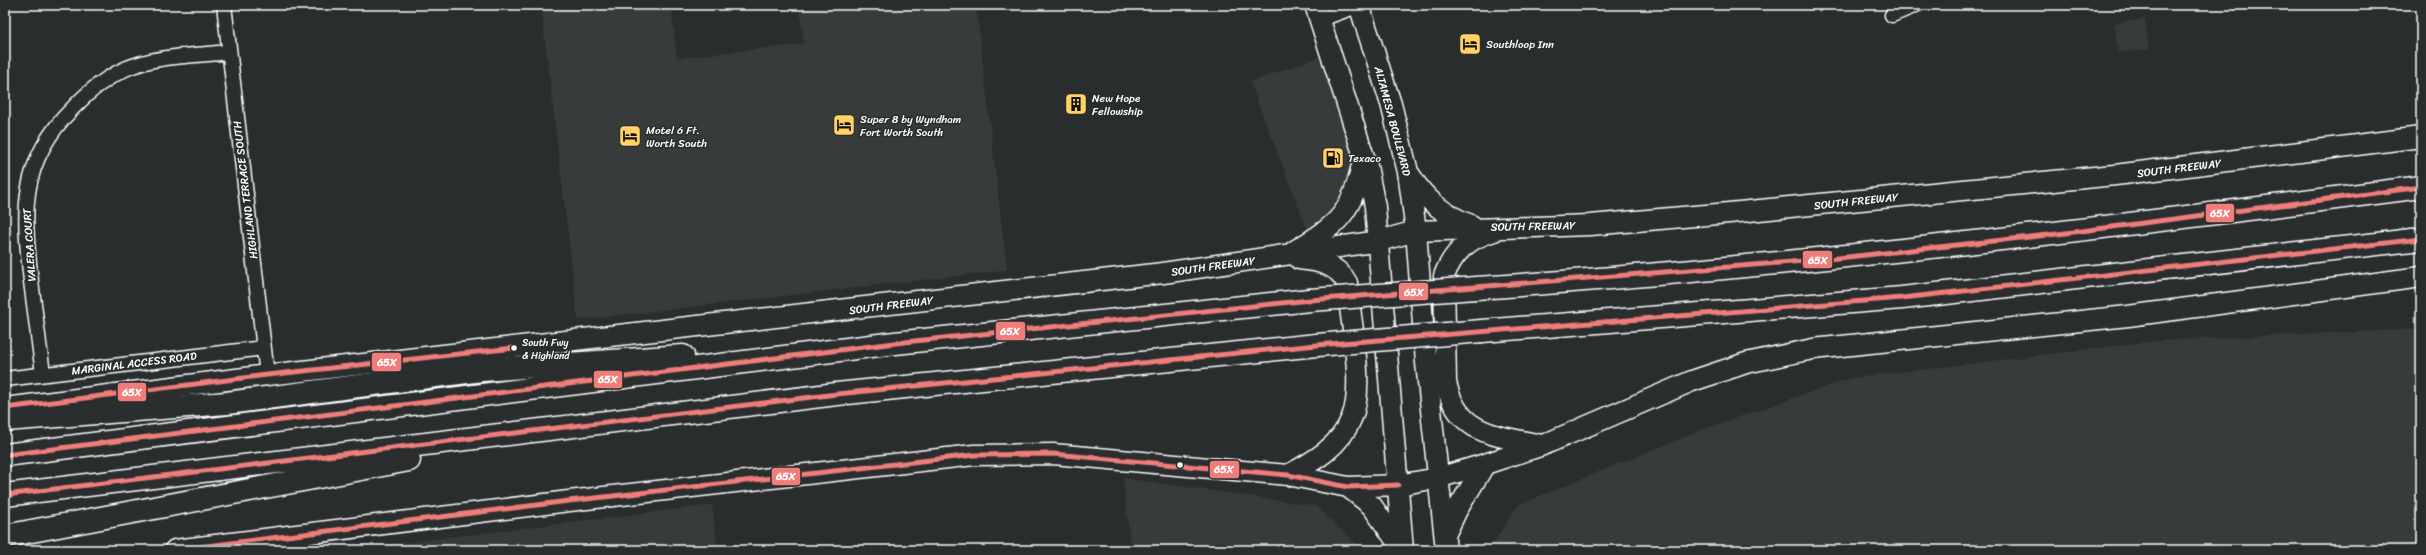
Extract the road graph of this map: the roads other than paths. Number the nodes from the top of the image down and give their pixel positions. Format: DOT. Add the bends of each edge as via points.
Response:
graph roads {
  1 [pos="224,5"];
  2 [pos="1359,5"];
  3 [pos="1916,5"];
  4 [pos="1318,12"];
  5 [pos="1892,15"];
  6 [pos="230,52"];
  7 [pos="2421,138"];
  8 [pos="1364,157"];
  9 [pos="1408,172"];
  10 [pos="2421,187"];
  11 [pos="1515,226"];
  12 [pos="1477,227"];
  13 [pos="1416,231"];
  14 [pos="2421,239"];
  15 [pos="1379,241"];
  16 [pos="1283,257"];
  17 [pos="2421,277"];
  18 [pos="895,343"];
  19 [pos="264,348"];
  20 [pos="43,374"];
  21 [pos="267,375"];
  22 [pos="5,379"];
  23 [pos="5,408"];
  24 [pos="639,418"];
  25 [pos="5,420"];
  26 [pos="1543,445"];
  27 [pos="5,455"];
  28 [pos="1486,464"];
  29 [pos="1288,476"];
  30 [pos="1438,478"];
  31 [pos="1398,485"];
  32 [pos="1348,486"];
  33 [pos="5,495"];
  34 [pos="5,536"];
  35 [pos="1446,542"];
  36 [pos="175,550"];
  37 [pos="1403,550"];
  1 -- 6 [label="street, HIGHLAND TERRACE SOUTH"];
  2 -- 4 [label="street"];
  2 -- 9 [label="main road, ALTAMESA BOULEVARD" via="1391,104"];
  3 -- 5 [label="street"];
  4 -- 8 [label="main road"];
  6 -- 19 [label="street, HIGHLAND TERRACE SOUTH"];
  6 -- 20 [label="street, VALERA COURT" via="152,61 125,69 79,101 46,139 33,168 25,214"];
  7 -- 11 [label="main road, SOUTH FREEWAY" via="2115,176 1598,224"];
  8 -- 15 [label="main road" via="1375,207"];
  8 -- 16 [label="main road" via="1354,194 1341,218 1328,231"];
  9 -- 12 [label="main road" via="1425,196 1439,209 1459,221"];
  9 -- 13 [label="main road, ALTAMESA BOULEVARD"];
  10 -- 18 [label="highway, bridge" via="1926,249 1633,276 1310,300"];
  11 -- 12 [label="main road, SOUTH FREEWAY"];
  11 -- 26 [label="main road" via="1474,239 1460,248 1450,261 1444,276 1446,382 1449,397 1457,412 1468,424 1486,433"];
  12 -- 13 [label="main road, SOUTH FREEWAY"];
  13 -- 15 [label="main road, SOUTH FREEWAY"];
  13 -- 30 [label="main road, ALTAMESA BOULEVARD"];
  14 -- 24 [label="highway, bridge" via="1902,298 1317,345 837,394"];
  15 -- 16 [label="main road, SOUTH FREEWAY"];
  15 -- 31 [label="main road"];
  16 -- 21 [label="main road, SOUTH FREEWAY" via="1140,276"];
  16 -- 29 [label="main road" via="1319,261 1342,275 1347,283 1357,381 1352,417 1340,437 1309,464"];
  17 -- 26 [label="main road" via="2128,316 1813,349 1746,364 1692,381"];
  18 -- 25 [label="highway" via="867,333 683,356 482,370 227,403"];
  18 -- 27 [label="highway"];
  19 -- 20 [label="street, MARGINAL ACCESS ROAD"];
  19 -- 21 [label="street, HIGHLAND TERRACE SOUTH"];
  20 -- 22 [label="street, MARGINAL ACCESS ROAD"];
  21 -- 23 [label="main road, SOUTH FREEWAY"];
  24 -- 33 [label="highway"];
  24 -- 34 [label="highway"];
  26 -- 28 [label="main road"];
  28 -- 30 [label="main road"];
  28 -- 35 [label="main road" via="1457,510"];
  29 -- 32 [label="main road"];
  29 -- 36 [label="main road" via="1053,454 974,455 561,502"];
  30 -- 31 [label="main road"];
  30 -- 35 [label="main road, ALTAMESA BOULEVARD"];
  31 -- 32 [label="main road"];
  31 -- 37 [label="main road"];
  32 -- 37 [label="main road" via="1372,506"];
}
